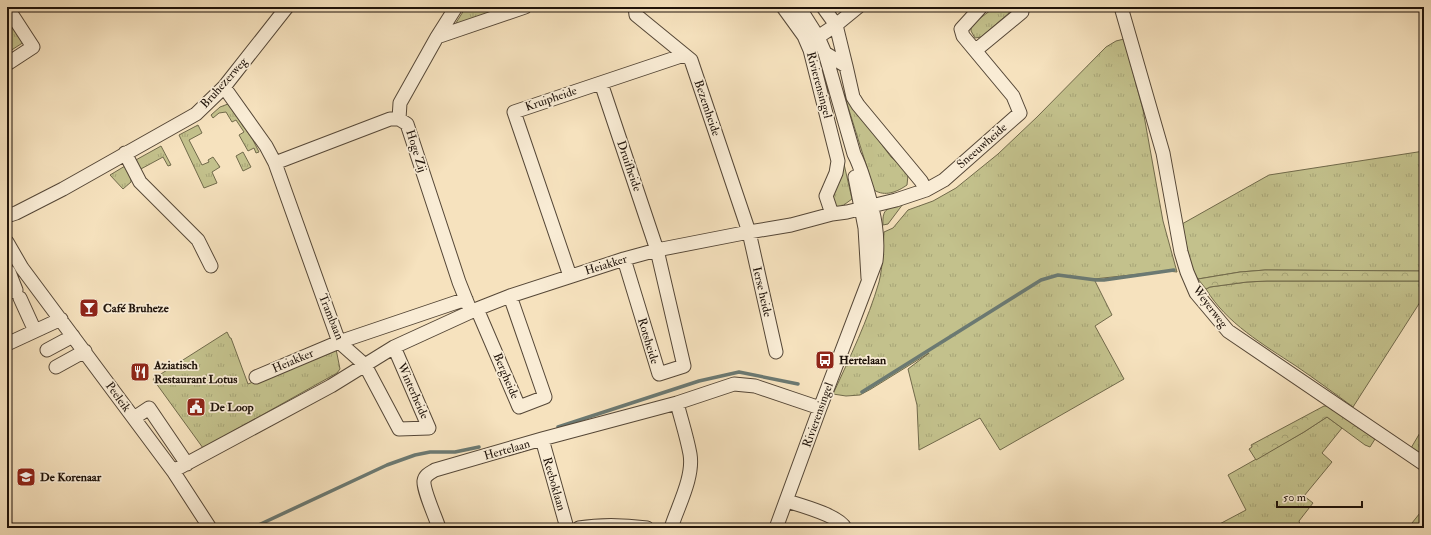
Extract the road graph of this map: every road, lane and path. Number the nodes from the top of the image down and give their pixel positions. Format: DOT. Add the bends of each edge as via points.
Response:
graph roads {
  1 [pos="7,7"];
  2 [pos="286,7"];
  3 [pos="456,7"];
  4 [pos="525,7"];
  5 [pos="635,7"];
  6 [pos="783,7"];
  7 [pos="799,7"];
  8 [pos="811,7"];
  9 [pos="823,7"];
  10 [pos="858,7"];
  11 [pos="982,7"];
  12 [pos="1022,7"];
  13 [pos="1121,7"];
  14 [pos="809,21"];
  15 [pos="836,25"];
  16 [pos="437,37"];
  17 [pos="818,37"];
  18 [pos="976,50"];
  19 [pos="825,53"];
  20 [pos="684,54"];
  21 [pos="7,64"];
  22 [pos="846,66"];
  23 [pos="601,83"];
  24 [pos="224,87"];
  25 [pos="398,119"];
  26 [pos="125,153"];
  27 [pos="275,163"];
  28 [pos="926,190"];
  29 [pos="867,207"];
  30 [pos="832,214"];
  31 [pos="7,216"];
  32 [pos="749,232"];
  33 [pos="7,242"];
  34 [pos="657,250"];
  35 [pos="624,259"];
  36 [pos="211,266"];
  37 [pos="22,268"];
  38 [pos="8,273"];
  39 [pos="570,276"];
  40 [pos="52,289"];
  41 [pos="7,293"];
  42 [pos="510,296"];
  43 [pos="20,298"];
  44 [pos="466,299"];
  45 [pos="49,304"];
  46 [pos="474,311"];
  47 [pos="61,318"];
  48 [pos="34,331"];
  49 [pos="73,336"];
  50 [pos="339,342"];
  51 [pos="7,344"];
  52 [pos="394,347"];
  53 [pos="47,350"];
  54 [pos="85,351"];
  55 [pos="776,352"];
  56 [pos="365,365"];
  57 [pos="56,367"];
  58 [pos="256,377"];
  59 [pos="677,403"];
  60 [pos="820,408"];
  61 [pos="134,418"];
  62 [pos="542,440"];
  63 [pos="187,464"];
  64 [pos="1424,464"];
  65 [pos="173,471"];
  66 [pos="787,501"];
  67 [pos="210,528"];
  68 [pos="439,528"];
  69 [pos="567,528"];
  70 [pos="579,528"];
  71 [pos="648,528"];
  72 [pos="671,528"];
  73 [pos="776,528"];
  74 [pos="845,528"];
  1 -- 21 [label="street" via="33,47"];
  2 -- 24 [label="street, Bruhezerweg"];
  3 -- 16 [label="street"];
  4 -- 16 [label="street"];
  5 -- 20 [label="street, Bezemheide" via="636,15"];
  6 -- 30 [label="street, Rivierensingel" via="804,36 810,50 838,161 826,196"];
  7 -- 14 [label="street, Rivierensingel"];
  8 -- 14 [label="street"];
  9 -- 15 [label="street"];
  10 -- 15 [label="street"];
  11 -- 18 [label="street, Sneeuwheide" via="961,29"];
  12 -- 18 [label="street" via="1022,12"];
  13 -- 64 [label="street, Weyerweg" via="1163,153 1183,258 1196,293 1228,331"];
  14 -- 17 [label="street, Rivierensingel"];
  15 -- 17 [label="street"];
  15 -- 22 [label="street"];
  16 -- 25 [label="street" via="400,103"];
  17 -- 19 [label="street, Rivierensingel"];
  18 -- 28 [label="street, Sneeuwheide" via="1013,96 1020,113 944,180"];
  19 -- 22 [label="street, Rivierensingel"];
  19 -- 29 [label="street, Rivierensingel" via="859,164"];
  20 -- 23 [label="street, Kruipheide"];
  20 -- 32 [label="street, Bezemheide" via="691,60"];
  22 -- 28 [label="street" via="853,97 858,105"];
  23 -- 34 [label="street, Druifheide"];
  23 -- 39 [label="street, Kruipheide" via="514,112"];
  24 -- 26 [label="street, Bruhezerweg" via="196,114"];
  24 -- 27 [label="street, Trambaan"];
  25 -- 27 [label="street, Hoge Zij"];
  25 -- 44 [label="street, Hoge Zij" via="406,124"];
  26 -- 31 [label="street, Bruhezerweg"];
  26 -- 36 [label="street" via="140,182 198,240"];
  27 -- 50 [label="street, Trambaan"];
  28 -- 29 [label="street, Sneeuwheide"];
  29 -- 30 [label="street, Heiakker"];
  29 -- 60 [label="street, Rivierensingel" via="877,228 876,261"];
  30 -- 32 [label="street, Heiakker" via="791,225"];
  32 -- 34 [label="street, Heiakker"];
  32 -- 55 [label="street, Ierse heide"];
  33 -- 37 [label="street, Peeleik"];
  34 -- 35 [label="street, Heiakker"];
  34 -- 35 [label="street, Rotsheide" via="684,366 659,374"];
  35 -- 39 [label="street, Heiakker"];
  37 -- 38 [label="street"];
  37 -- 45 [label="street, Peeleik"];
  38 -- 41 [label="street" via="16,290"];
  39 -- 42 [label="street, Heiakker"];
  40 -- 45 [label="street"];
  42 -- 46 [label="street, Heiakker"];
  42 -- 46 [label="street, Bergheide" via="545,397 519,407"];
  43 -- 48 [label="street"];
  44 -- 46 [label="street, Hoge Zij"];
  44 -- 50 [label="street, Heiakker"];
  45 -- 47 [label="street, Peeleik"];
  46 -- 52 [label="street, Heiakker"];
  47 -- 48 [label="street"];
  47 -- 49 [label="street, Peeleik"];
  48 -- 51 [label="street"];
  49 -- 53 [label="street"];
  49 -- 54 [label="street, Peeleik"];
  50 -- 56 [label="street, Trambaan"];
  50 -- 58 [label="street, Heiakker"];
  52 -- 56 [label="street, Heiakker"];
  52 -- 56 [label="street, Winterheide" via="429,428 400,429"];
  54 -- 57 [label="street"];
  54 -- 61 [label="street, Peeleik"];
  56 -- 63 [label="street"];
  59 -- 60 [label="street, Hertelaan" via="734,384 755,386"];
  59 -- 62 [label="street, Hertelaan"];
  59 -- 72 [label="street" via="690,454 690,468 688,481"];
  60 -- 66 [label="street, Rivierensingel"];
  61 -- 63 [label="street" via="149,408"];
  61 -- 65 [label="street, Peeleik"];
  62 -- 68 [label="street, Hertelaan" via="430,473 426,477 425,486"];
  62 -- 69 [label="street, Reeboklaan"];
  63 -- 65 [label="street"];
  65 -- 67 [label="street, Peeleik"];
  66 -- 73 [label="street, Rivierensingel"];
  66 -- 74 [label="street" via="835,518 843,523"];
  70 -- 71 [label="street" via="622,525"];
}
